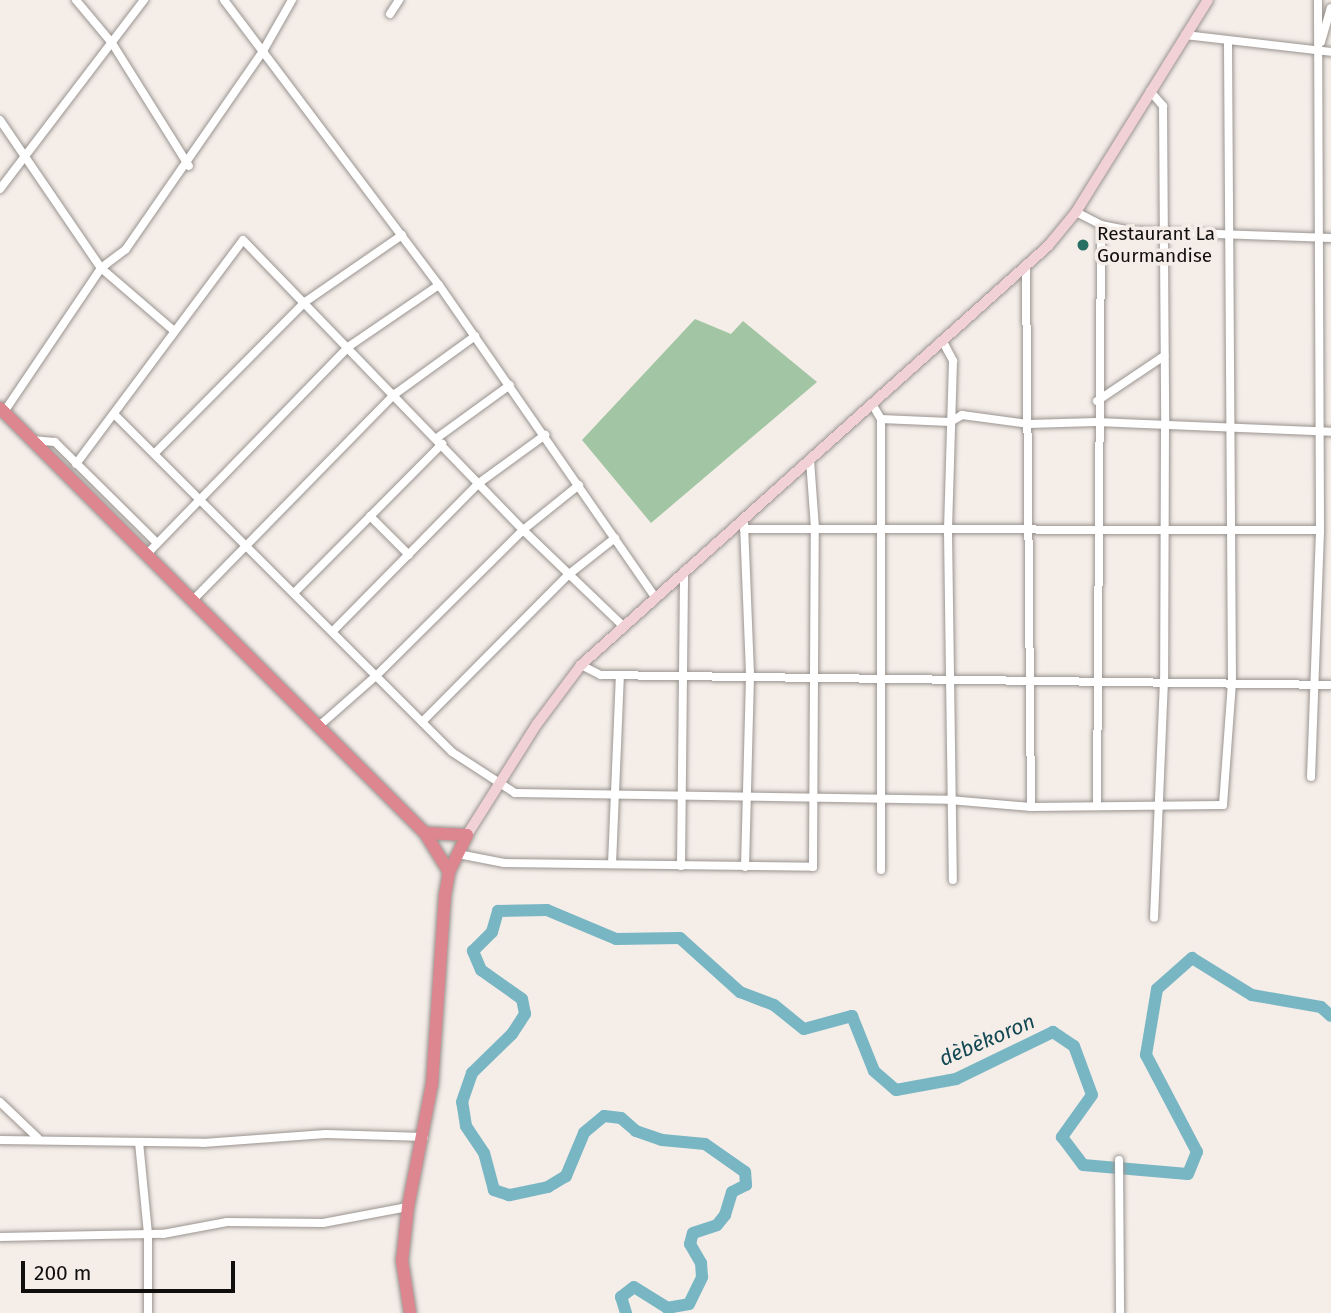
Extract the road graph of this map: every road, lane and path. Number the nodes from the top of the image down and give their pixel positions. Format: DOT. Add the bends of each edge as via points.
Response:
graph roads {
  1 [pos="76,0"];
  2 [pos="144,0"];
  3 [pos="224,0"];
  4 [pos="292,0"];
  5 [pos="399,0"];
  6 [pos="1208,0"];
  7 [pos="1318,0"];
  8 [pos="1331,8"];
  9 [pos="390,14"];
  10 [pos="1185,35"];
  11 [pos="1228,42"];
  12 [pos="111,43"];
  13 [pos="263,51"];
  14 [pos="1318,51"];
  15 [pos="1331,52"];
  16 [pos="1150,91"];
  17 [pos="0,120"];
  18 [pos="26,155"];
  19 [pos="187,162"];
  20 [pos="0,189"];
  21 [pos="1076,212"];
  22 [pos="1101,225"];
  23 [pos="1230,232"];
  24 [pos="1163,233"];
  25 [pos="402,235"];
  26 [pos="1317,237"];
  27 [pos="1331,238"];
  28 [pos="100,268"];
  29 [pos="1026,269"];
  30 [pos="439,285"];
  31 [pos="305,302"];
  32 [pos="173,330"];
  33 [pos="475,336"];
  34 [pos="942,340"];
  35 [pos="348,347"];
  36 [pos="1164,356"];
  37 [pos="510,386"];
  38 [pos="395,394"];
  39 [pos="1097,401"];
  40 [pos="872,404"];
  41 [pos="2,410"];
  42 [pos="114,414"];
  43 [pos="881,419"];
  44 [pos="950,422"];
  45 [pos="1096,422"];
  46 [pos="1029,424"];
  47 [pos="1165,427"];
  48 [pos="1233,428"];
  49 [pos="1318,430"];
  50 [pos="1331,432"];
  51 [pos="545,435"];
  52 [pos="30,440"];
  53 [pos="439,441"];
  54 [pos="155,453"];
  55 [pos="810,460"];
  56 [pos="76,464"];
  57 [pos="479,483"];
  58 [pos="579,485"];
  59 [pos="201,500"];
  60 [pos="370,516"];
  61 [pos="744,524"];
  62 [pos="815,528"];
  63 [pos="881,529"];
  64 [pos="523,530"];
  65 [pos="1320,530"];
  66 [pos="1231,531"];
  67 [pos="948,532"];
  68 [pos="1029,532"];
  69 [pos="1164,532"];
  70 [pos="1096,533"];
  71 [pos="615,538"];
  72 [pos="157,543"];
  73 [pos="248,546"];
  74 [pos="146,555"];
  75 [pos="409,555"];
  76 [pos="684,570"];
  77 [pos="568,575"];
  78 [pos="295,592"];
  79 [pos="654,595"];
  80 [pos="192,601"];
  81 [pos="622,625"];
  82 [pos="333,631"];
  83 [pos="581,665"];
  84 [pos="620,675"];
  85 [pos="376,676"];
  86 [pos="685,676"];
  87 [pos="750,676"];
  88 [pos="813,676"];
  89 [pos="884,676"];
  90 [pos="950,679"];
  91 [pos="1029,679"];
  92 [pos="1096,680"];
  93 [pos="1164,680"];
  94 [pos="1232,682"];
  95 [pos="1317,684"];
  96 [pos="1331,685"];
  97 [pos="422,722"];
  98 [pos="319,726"];
  99 [pos="1311,777"];
  100 [pos="499,783"];
  101 [pos="616,796"];
  102 [pos="684,797"];
  103 [pos="748,799"];
  104 [pos="883,799"];
  105 [pos="813,800"];
  106 [pos="949,800"];
  107 [pos="1097,803"];
  108 [pos="1161,805"];
  109 [pos="1031,807"];
  110 [pos="425,833"];
  111 [pos="467,835"];
  112 [pos="458,854"];
  113 [pos="612,864"];
  114 [pos="681,866"];
  115 [pos="745,867"];
  116 [pos="881,870"];
  117 [pos="449,872"];
  118 [pos="953,880"];
  119 [pos="1154,918"];
  120 [pos="0,1102"];
  121 [pos="424,1137"];
  122 [pos="38,1138"];
  123 [pos="0,1140"];
  124 [pos="139,1142"];
  125 [pos="1119,1160"];
  126 [pos="408,1207"];
  127 [pos="148,1234"];
  128 [pos="0,1237"];
  129 [pos="148,1313"];
  130 [pos="410,1313"];
  131 [pos="1121,1313"];
  1 -- 12 [label="street"];
  2 -- 12 [label="street"];
  3 -- 13 [label="street"];
  4 -- 13 [label="street"];
  5 -- 9 [label="street"];
  6 -- 10 [label="main road"];
  7 -- 14 [label="street"];
  8 -- 14 [label="street"];
  10 -- 11 [label="street"];
  10 -- 16 [label="main road"];
  11 -- 14 [label="street"];
  11 -- 23 [label="street"];
  12 -- 18 [label="street"];
  12 -- 19 [label="street"];
  13 -- 19 [label="street"];
  13 -- 25 [label="street"];
  14 -- 15 [label="street"];
  14 -- 26 [label="street"];
  16 -- 21 [label="main road"];
  16 -- 24 [label="street" via="1163,106"];
  17 -- 18 [label="street"];
  18 -- 20 [label="street"];
  18 -- 28 [label="street"];
  19 -- 28 [label="street" via="126,249"];
  21 -- 22 [label="street"];
  21 -- 29 [label="main road"];
  22 -- 24 [label="street"];
  22 -- 39 [label="street"];
  23 -- 24 [label="street"];
  23 -- 26 [label="street"];
  23 -- 48 [label="street"];
  24 -- 36 [label="street"];
  25 -- 30 [label="street"];
  25 -- 31 [label="street"];
  26 -- 27 [label="street"];
  26 -- 49 [label="street"];
  28 -- 32 [label="street"];
  28 -- 41 [label="street"];
  29 -- 34 [label="main road"];
  29 -- 46 [label="street"];
  30 -- 33 [label="street"];
  30 -- 35 [label="street"];
  31 -- 32 [label="street" via="243,240"];
  31 -- 35 [label="street"];
  31 -- 54 [label="street"];
  32 -- 42 [label="street"];
  33 -- 37 [label="street"];
  33 -- 38 [label="street"];
  34 -- 40 [label="main road"];
  34 -- 44 [label="street" via="953,361"];
  35 -- 38 [label="street"];
  35 -- 59 [label="street"];
  36 -- 39 [label="street"];
  36 -- 47 [label="street"];
  37 -- 51 [label="street"];
  37 -- 53 [label="street"];
  38 -- 53 [label="street"];
  38 -- 73 [label="street"];
  39 -- 45 [label="street"];
  40 -- 43 [label="street"];
  40 -- 55 [label="main road"];
  41 -- 52 [label="highway"];
  42 -- 54 [label="street"];
  42 -- 56 [label="street"];
  43 -- 44 [label="street"];
  43 -- 63 [label="street"];
  44 -- 46 [label="street" via="962,415"];
  44 -- 67 [label="street"];
  45 -- 46 [label="street"];
  45 -- 47 [label="street"];
  45 -- 70 [label="street"];
  46 -- 68 [label="street"];
  47 -- 48 [label="street"];
  47 -- 69 [label="street"];
  48 -- 49 [label="street"];
  48 -- 66 [label="street"];
  49 -- 50 [label="street"];
  49 -- 65 [label="street"];
  51 -- 57 [label="street"];
  51 -- 58 [label="street"];
  52 -- 56 [label="street" via="55,442"];
  52 -- 74 [label="highway"];
  53 -- 57 [label="street"];
  53 -- 60 [label="street"];
  54 -- 59 [label="street"];
  55 -- 61 [label="main road"];
  55 -- 62 [label="street"];
  56 -- 72 [label="street"];
  57 -- 64 [label="street"];
  57 -- 75 [label="street"];
  58 -- 64 [label="street"];
  58 -- 71 [label="street"];
  59 -- 72 [label="street"];
  59 -- 73 [label="street"];
  60 -- 75 [label="street"];
  60 -- 78 [label="street"];
  61 -- 62 [label="street"];
  61 -- 76 [label="main road"];
  61 -- 87 [label="street"];
  62 -- 63 [label="street"];
  62 -- 88 [label="street"];
  63 -- 67 [label="street"];
  63 -- 89 [label="street"];
  64 -- 77 [label="street"];
  64 -- 85 [label="street"];
  65 -- 66 [label="street"];
  65 -- 95 [label="street"];
  66 -- 69 [label="street"];
  66 -- 94 [label="street"];
  67 -- 68 [label="street"];
  67 -- 90 [label="street"];
  68 -- 70 [label="street"];
  68 -- 91 [label="street"];
  69 -- 70 [label="street"];
  69 -- 93 [label="street"];
  70 -- 92 [label="street"];
  71 -- 77 [label="street"];
  71 -- 79 [label="street"];
  72 -- 74 [label="street"];
  73 -- 78 [label="street"];
  73 -- 80 [label="street"];
  74 -- 80 [label="highway"];
  75 -- 82 [label="street"];
  76 -- 79 [label="main road"];
  76 -- 86 [label="street"];
  77 -- 81 [label="street"];
  77 -- 97 [label="street"];
  78 -- 82 [label="street"];
  79 -- 81 [label="main road"];
  80 -- 98 [label="highway"];
  81 -- 83 [label="main road"];
  82 -- 85 [label="street"];
  83 -- 84 [label="street" via="601,675"];
  83 -- 100 [label="main road"];
  84 -- 86 [label="street"];
  84 -- 101 [label="street"];
  85 -- 97 [label="street"];
  85 -- 98 [label="street"];
  86 -- 87 [label="street"];
  86 -- 102 [label="street"];
  87 -- 88 [label="street"];
  87 -- 103 [label="street"];
  88 -- 89 [label="street"];
  88 -- 105 [label="street"];
  89 -- 90 [label="street"];
  89 -- 104 [label="street"];
  90 -- 91 [label="street"];
  90 -- 106 [label="street"];
  91 -- 92 [label="street"];
  91 -- 109 [label="street"];
  92 -- 93 [label="street"];
  92 -- 107 [label="street"];
  93 -- 94 [label="street"];
  93 -- 108 [label="street"];
  94 -- 95 [label="street"];
  94 -- 108 [label="street" via="1223,804"];
  95 -- 96 [label="street"];
  95 -- 99 [label="street"];
  97 -- 100 [label="street" via="452,752"];
  98 -- 110 [label="highway"];
  100 -- 101 [label="street" via="515,793"];
  100 -- 111 [label="main road"];
  101 -- 102 [label="street"];
  101 -- 113 [label="street"];
  102 -- 103 [label="street"];
  102 -- 114 [label="street"];
  103 -- 105 [label="street"];
  103 -- 115 [label="street"];
  104 -- 105 [label="street"];
  104 -- 106 [label="street"];
  104 -- 116 [label="street"];
  105 -- 115 [label="street" via="813,867"];
  106 -- 109 [label="street"];
  106 -- 118 [label="street"];
  107 -- 108 [label="street"];
  107 -- 109 [label="street"];
  108 -- 119 [label="street"];
  110 -- 111 [label="highway"];
  110 -- 117 [label="highway"];
  111 -- 112 [label="highway"];
  112 -- 113 [label="street" via="504,863"];
  112 -- 117 [label="highway"];
  113 -- 114 [label="street"];
  114 -- 115 [label="street"];
  117 -- 121 [label="highway"];
  120 -- 122 [label="street"];
  121 -- 124 [label="street" via="326,1134 203,1143"];
  121 -- 126 [label="highway"];
  122 -- 123 [label="street"];
  122 -- 124 [label="street"];
  124 -- 127 [label="street"];
  125 -- 131 [label="street"];
  126 -- 127 [label="street" via="323,1223 227,1222"];
  126 -- 130 [label="highway" via="402,1261"];
  127 -- 128 [label="street"];
  127 -- 129 [label="street"];
}
